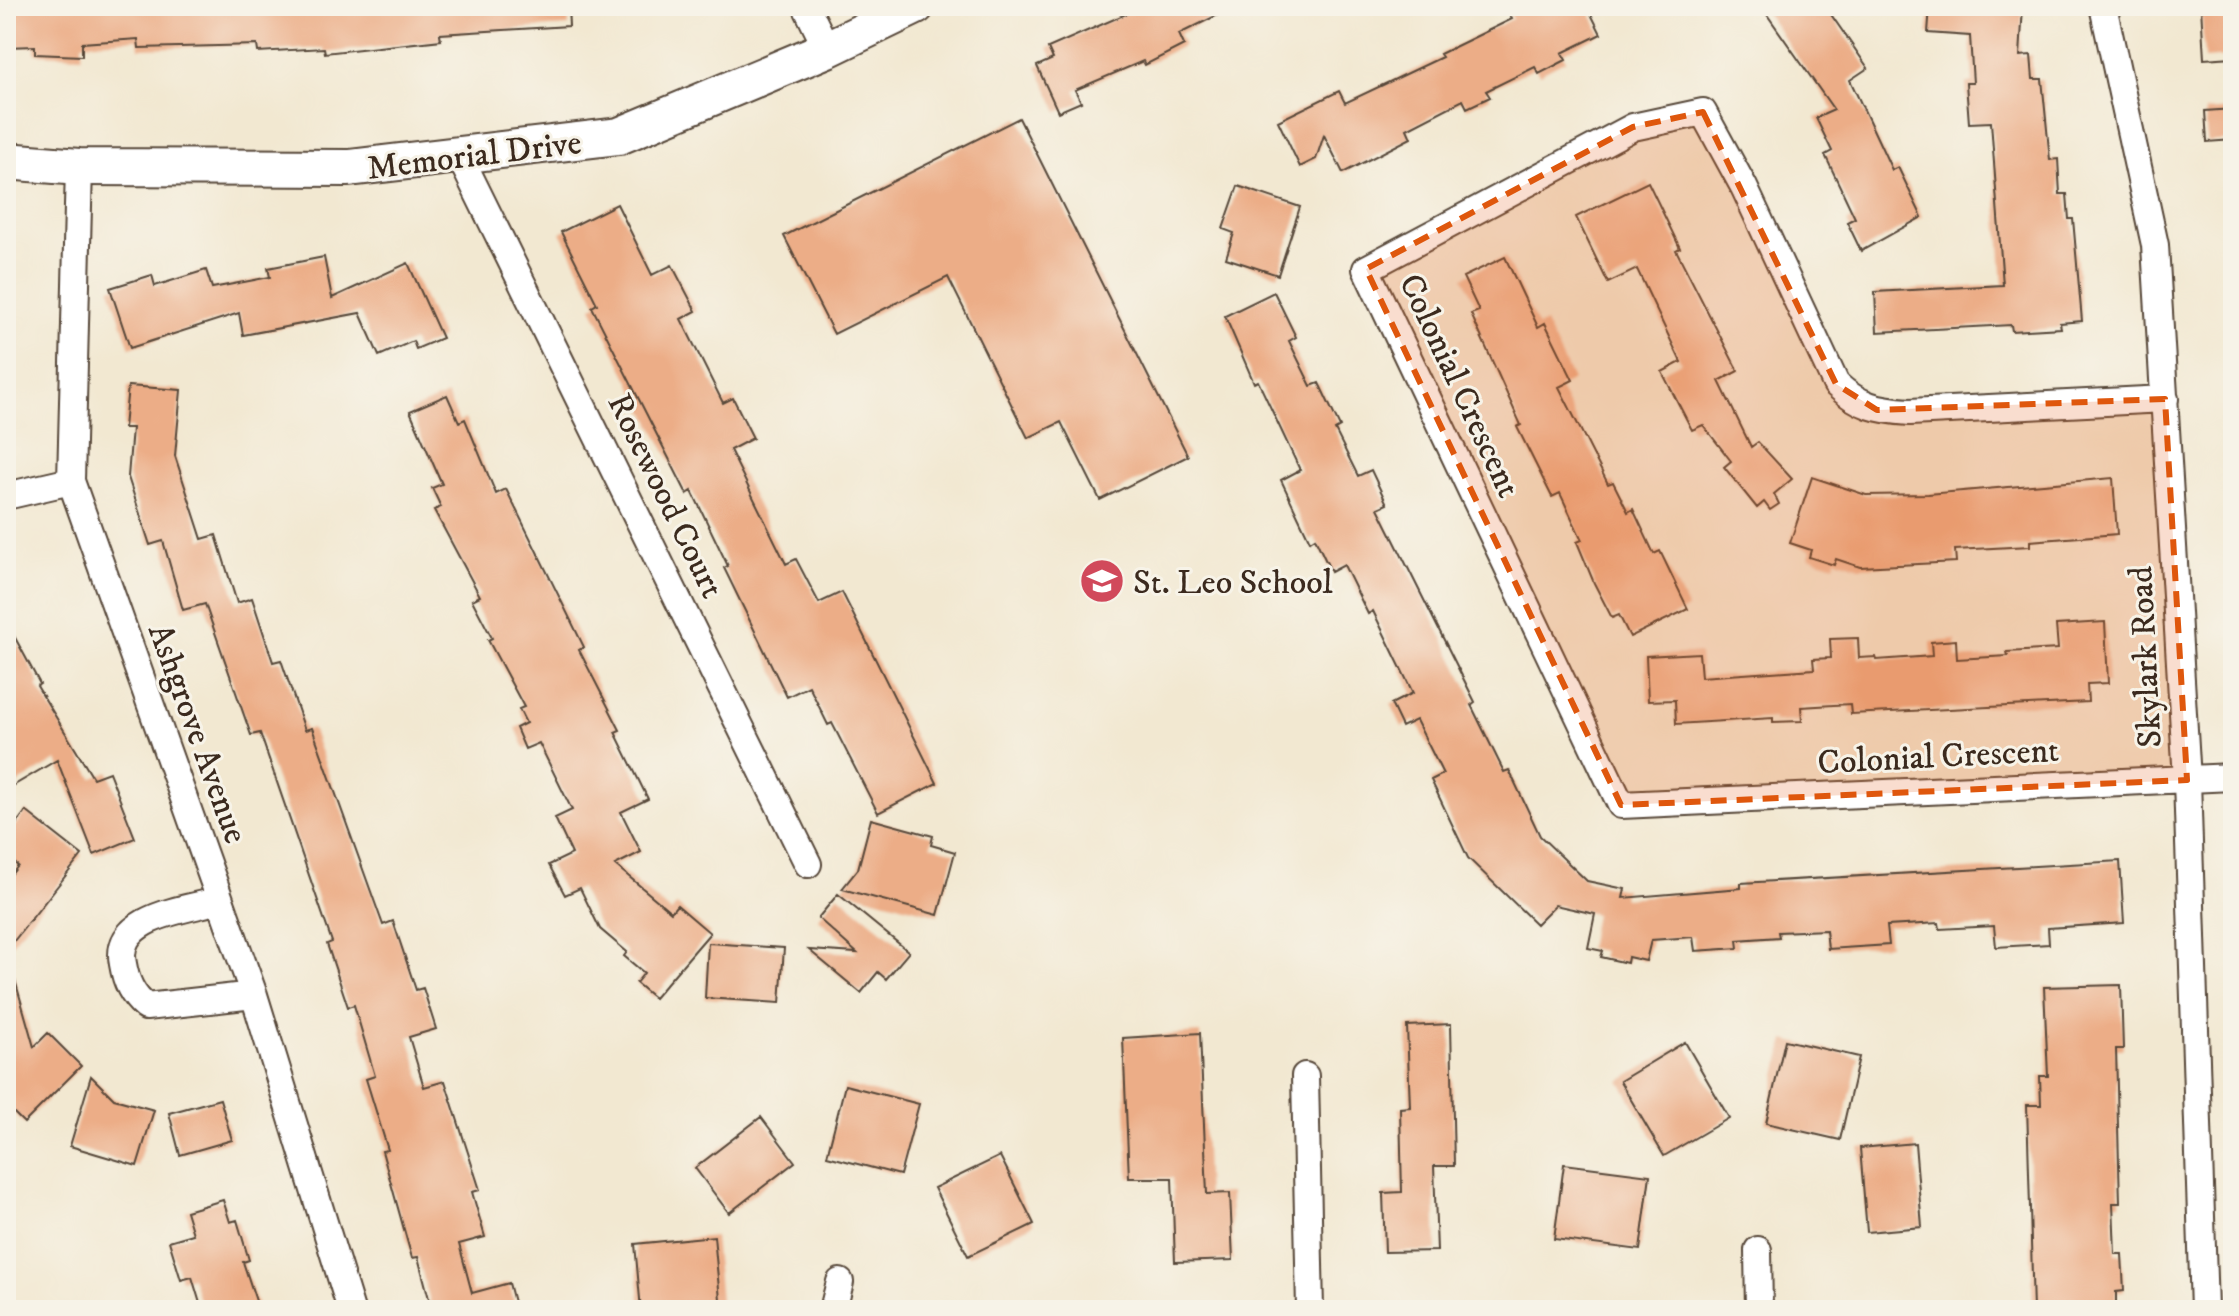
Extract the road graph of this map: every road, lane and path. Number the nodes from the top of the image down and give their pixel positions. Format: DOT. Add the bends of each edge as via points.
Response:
graph roads {
  1 [pos="806,6"];
  2 [pos="916,6"];
  3 [pos="2103,6"];
  4 [pos="827,49"];
  5 [pos="460,157"];
  6 [pos="6,161"];
  7 [pos="79,167"];
  8 [pos="2165,399"];
  9 [pos="71,481"];
  10 [pos="6,496"];
  11 [pos="2233,777"];
  12 [pos="2187,780"];
  13 [pos="808,864"];
  14 [pos="220,900"];
  15 [pos="254,995"];
  16 [pos="1305,1076"];
  17 [pos="1758,1250"];
  18 [pos="840,1282"];
  19 [pos="351,1310"];
  20 [pos="833,1310"];
  21 [pos="1310,1310"];
  22 [pos="1759,1310"];
  23 [pos="2204,1310"];
  1 -- 4 [label="street"];
  2 -- 4 [label="main road, Memorial Drive"];
  3 -- 8 [label="street, Skylark Road" via="2155,245"];
  4 -- 5 [label="main road, Memorial Drive" via="619,136"];
  5 -- 7 [label="main road, Memorial Drive" via="349,168"];
  5 -- 13 [label="street, Rosewood Court"];
  6 -- 7 [label="main road, Memorial Drive"];
  7 -- 9 [label="street, Ashgrove Avenue"];
  8 -- 12 [label="street, Skylark Road"];
  8 -- 12 [label="street, Colonial Crescent" via="1910,412 1877,410 1854,401 1836,384 1703,112 1633,127 1366,269 1621,805"];
  9 -- 10 [label="street"];
  9 -- 14 [label="street, Ashgrove Avenue"];
  11 -- 12 [label="street"];
  12 -- 23 [label="street, Skylark Road"];
  14 -- 15 [label="street, Ashgrove Avenue"];
  14 -- 15 [label="street" via="136,925 123,940 126,980 146,1007"];
  15 -- 19 [label="street, Ashgrove Avenue"];
  16 -- 21 [label="street"];
  17 -- 22 [label="street"];
  18 -- 20 [label="street"];
}
